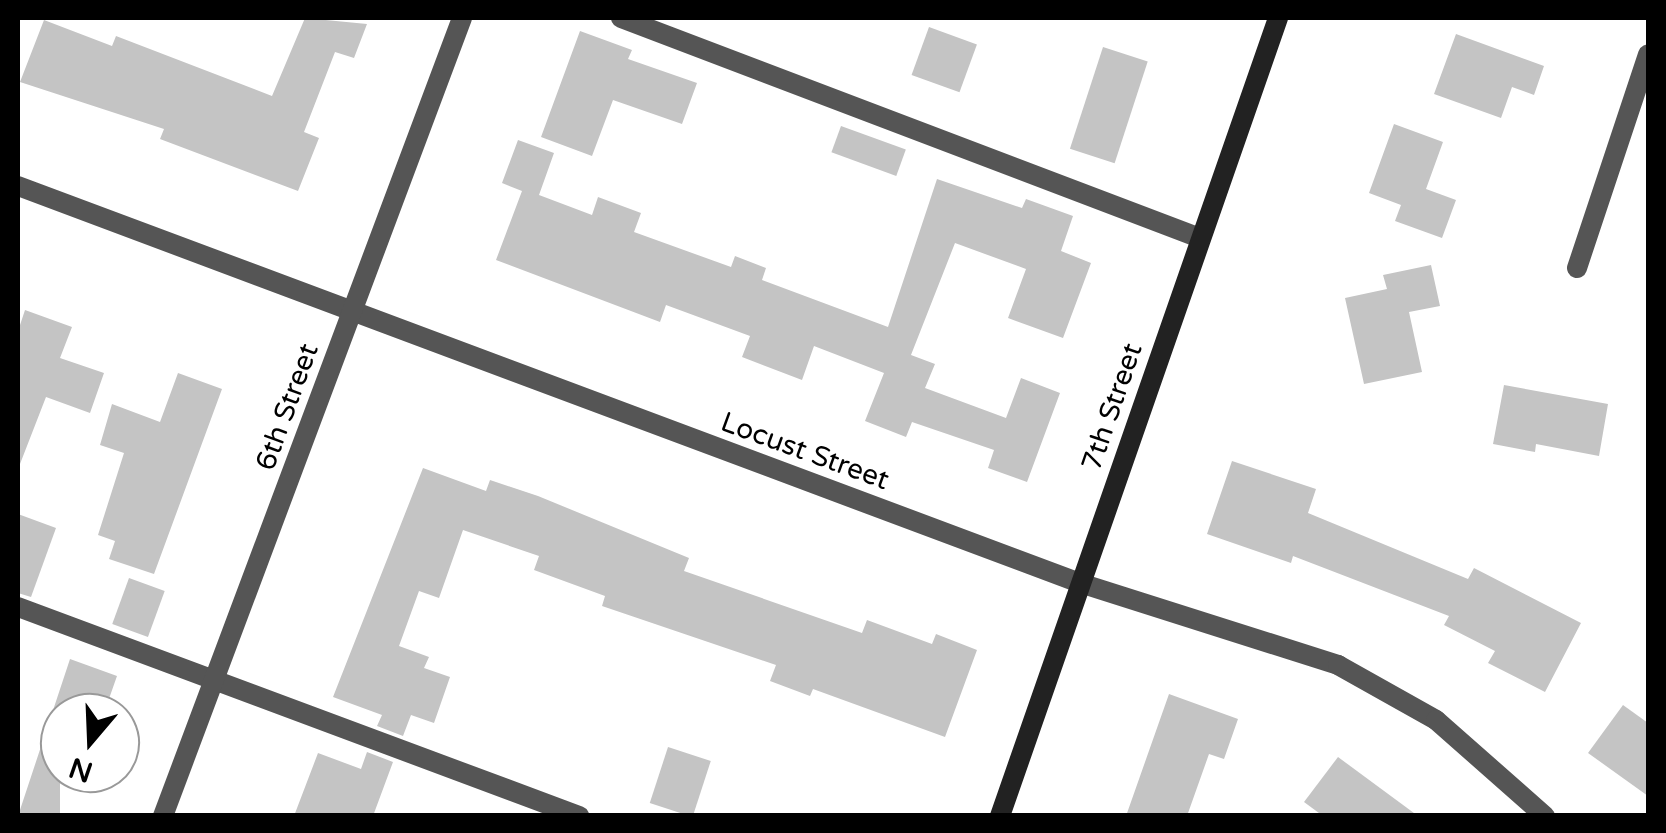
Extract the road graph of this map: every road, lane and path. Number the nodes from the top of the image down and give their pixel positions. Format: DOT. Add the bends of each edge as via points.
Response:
graph roads {
  1 [pos="462,18"];
  2 [pos="620,18"];
  3 [pos="1278,18"];
  4 [pos="1648,54"];
  5 [pos="18,186"];
  6 [pos="1200,238"];
  7 [pos="1577,268"];
  8 [pos="352,312"];
  9 [pos="1080,583"];
  10 [pos="18,607"];
  11 [pos="214,680"];
  12 [pos="163,816"];
  13 [pos="580,816"];
  14 [pos="1000,816"];
  15 [pos="1544,816"];
  1 -- 8 [label="street, 6th Street"];
  2 -- 6 [label="street"];
  3 -- 6 [label="street, 7th Street"];
  4 -- 7 [label="street"];
  5 -- 8 [label="street, Locust Street"];
  6 -- 9 [label="street, 7th Street"];
  8 -- 9 [label="street, Locust Street"];
  8 -- 11 [label="street, 6th Street"];
  9 -- 14 [label="street, 7th Street"];
  9 -- 15 [label="street, Locust Street" via="1338,665 1389,690 1436,720"];
  10 -- 11 [label="street"];
  11 -- 12 [label="street, 6th Street"];
  11 -- 13 [label="street"];
}
